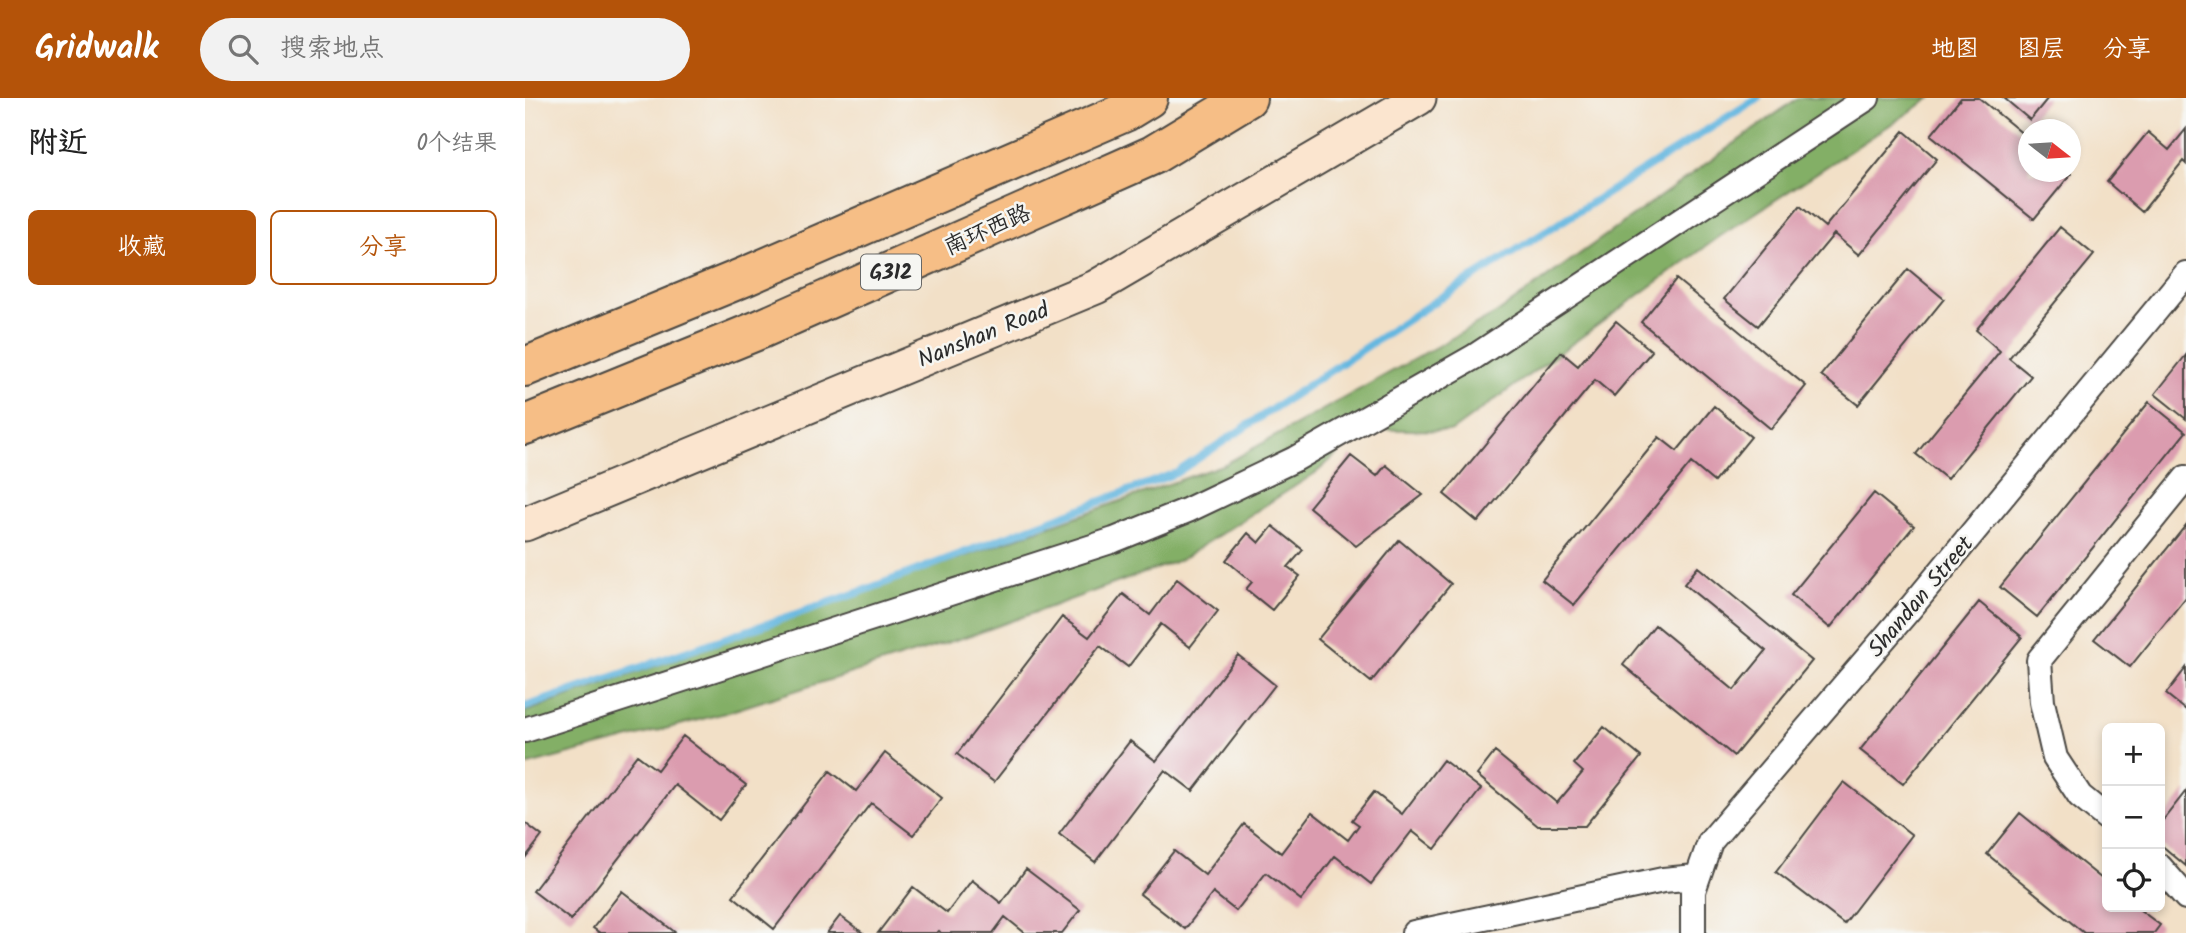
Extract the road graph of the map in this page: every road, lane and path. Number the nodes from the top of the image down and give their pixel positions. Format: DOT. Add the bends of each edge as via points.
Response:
graph roads {
  1 [pos="1148,98"];
  2 [pos="1247,98"];
  3 [pos="1419,98"];
  4 [pos="1867,98"];
  5 [pos="2186,274"];
  6 [pos="525,367"];
  7 [pos="525,425"];
  8 [pos="2186,478"];
  9 [pos="525,524"];
  10 [pos="525,730"];
  11 [pos="2102,814"];
  12 [pos="2165,873"];
  13 [pos="1696,877"];
  14 [pos="2186,897"];
  15 [pos="1415,933"];
  16 [pos="1693,933"];
  1 -- 6 [label="highway, G312" via="744,277"];
  2 -- 7 [label="highway, 南环西路 / G312" via="1153,155 761,329"];
  3 -- 9 [label="street, Nanshan Road" via="1096,287"];
  4 -- 10 [label="street" via="1474,357 1295,459 1200,504 1114,540"];
  5 -- 13 [label="street, Shandan Street" via="1710,842"];
  8 -- 11 [label="street" via="2039,660 2042,702 2055,758 2080,796"];
  12 -- 14 [label="street"];
  13 -- 15 [label="street" via="1663,880"];
  13 -- 16 [label="street, Shandan Street"];
}
